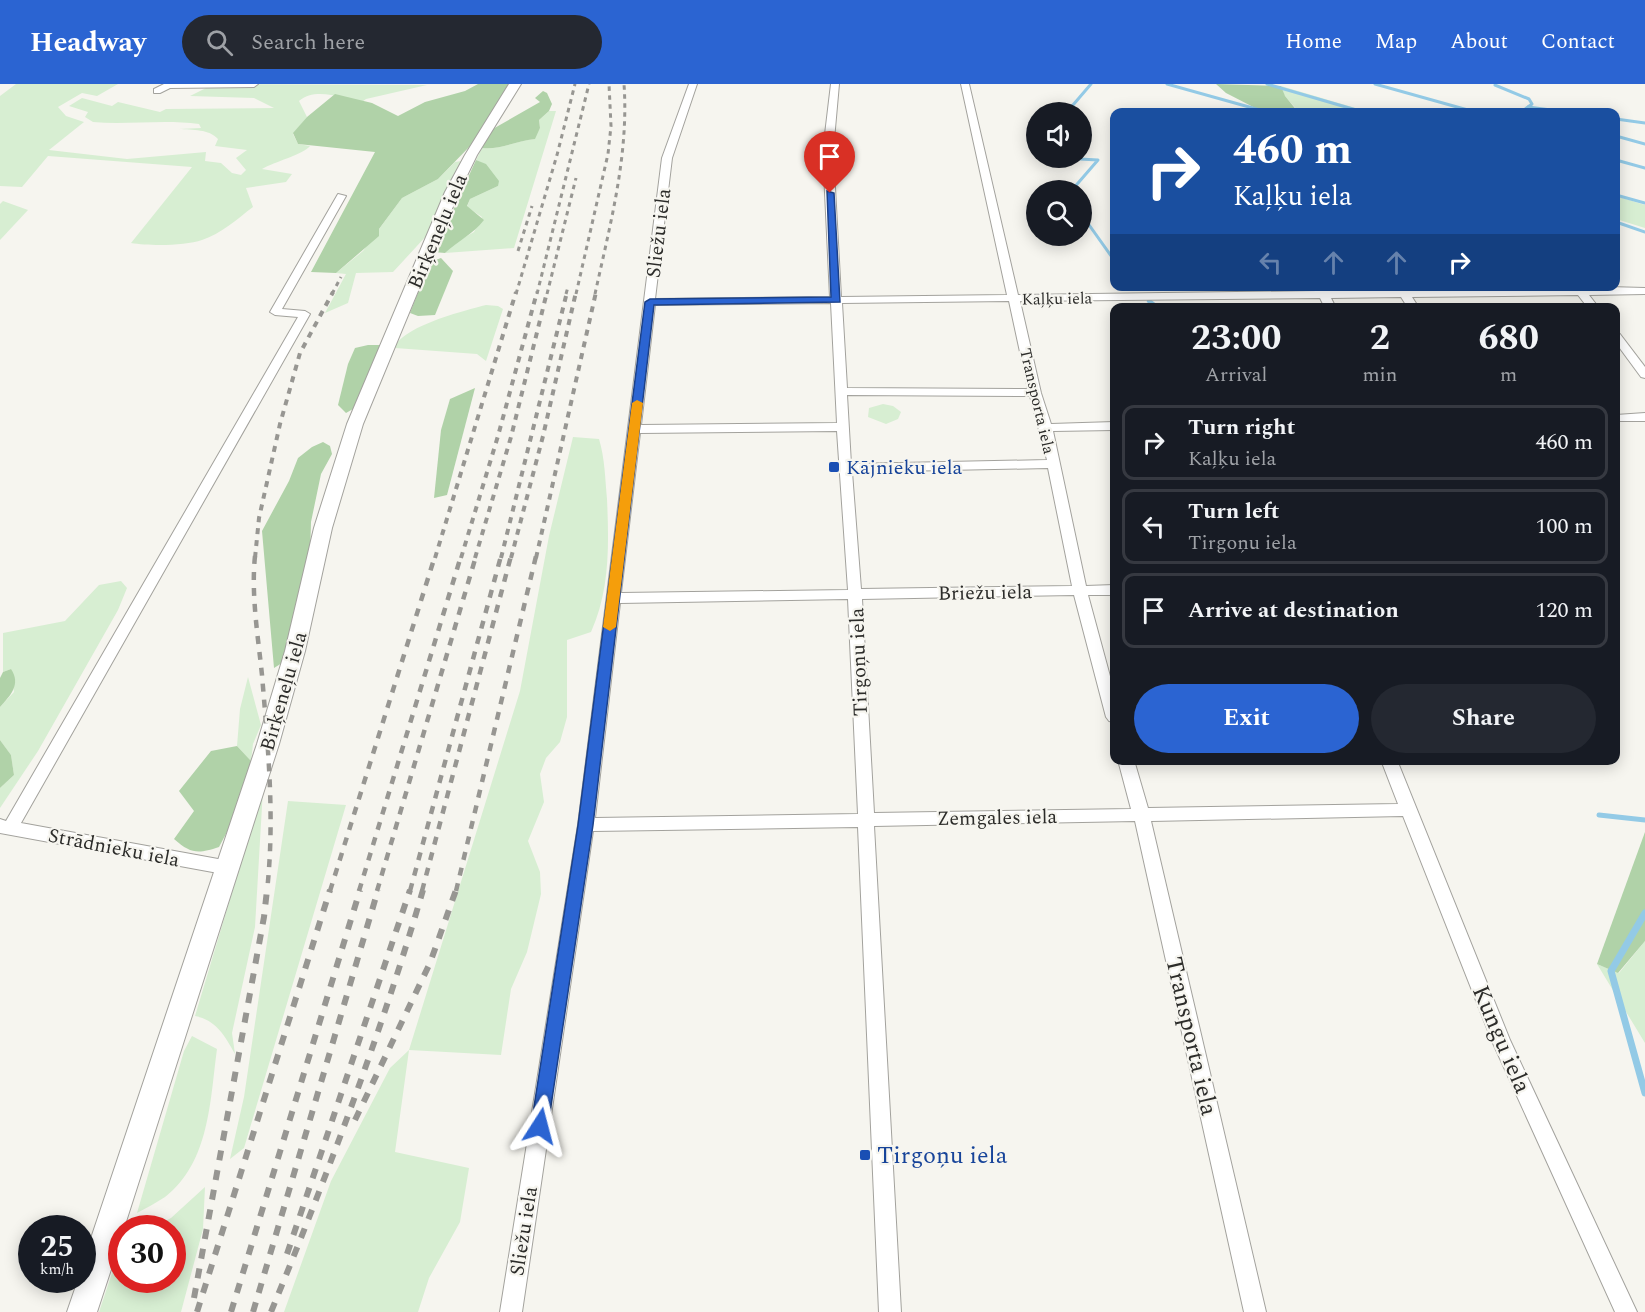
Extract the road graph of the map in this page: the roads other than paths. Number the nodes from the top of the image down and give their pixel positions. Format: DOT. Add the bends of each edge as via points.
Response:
graph roads {
  1 [pos="254,84"];
  2 [pos="515,84"];
  3 [pos="693,84"];
  4 [pos="835,84"];
  5 [pos="964,84"];
  6 [pos="157,91"];
  7 [pos="341,196"];
  8 [pos="1620,290"];
  9 [pos="1227,291"];
  10 [pos="1645,291"];
  11 [pos="1015,299"];
  12 [pos="837,300"];
  13 [pos="650,302"];
  14 [pos="1620,341"];
  15 [pos="1645,375"];
  16 [pos="842,391"];
  17 [pos="1035,393"];
  18 [pos="1645,417"];
  19 [pos="1620,418"];
  20 [pos="1110,426"];
  21 [pos="844,427"];
  22 [pos="1046,428"];
  23 [pos="634,429"];
  24 [pos="1052,464"];
  25 [pos="845,468"];
  26 [pos="1080,590"];
  27 [pos="1110,590"];
  28 [pos="855,595"];
  29 [pos="613,598"];
  30 [pos="1110,702"];
  31 [pos="1127,765"];
  32 [pos="1391,765"];
  33 [pos="1409,810"];
  34 [pos="1141,814"];
  35 [pos="865,819"];
  36 [pos="586,825"];
  37 [pos="5,827"];
  38 [pos="229,868"];
  39 [pos="82,1312"];
  40 [pos="511,1312"];
  41 [pos="890,1312"];
  42 [pos="1255,1312"];
  43 [pos="1626,1312"];
  1 -- 6 [label="street" via="168,85"];
  2 -- 38 [label="main road, Birķeneļu iela" via="452,192 356,424 323,528 289,672"];
  3 -- 13 [label="street, Sliežu iela" via="667,158"];
  4 -- 12 [label="street, Tirgoņu iela" via="828,151"];
  5 -- 11 [label="street, Transporta iela"];
  7 -- 37 [label="street" via="275,312 305,314"];
  8 -- 10 [label="street, Kaļķu iela"];
  9 -- 11 [label="street, Kaļķu iela"];
  11 -- 12 [label="street, Kaļķu iela"];
  11 -- 17 [label="street, Transporta iela"];
  12 -- 13 [label="street, Kaļķu iela"];
  12 -- 16 [label="street, Tirgoņu iela"];
  13 -- 23 [label="street, Sliežu iela"];
  14 -- 15 [label="street"];
  16 -- 17 [label="street"];
  16 -- 21 [label="street, Tirgoņu iela"];
  17 -- 22 [label="street, Transporta iela"];
  18 -- 19 [label="street"];
  20 -- 22 [label="street"];
  21 -- 23 [label="street"];
  21 -- 25 [label="street, Tirgoņu iela"];
  22 -- 24 [label="street, Transporta iela"];
  23 -- 29 [label="street, Sliežu iela"];
  24 -- 25 [label="street"];
  24 -- 26 [label="street, Transporta iela"];
  25 -- 28 [label="street, Tirgoņu iela"];
  26 -- 27 [label="street, Briežu iela"];
  26 -- 28 [label="street, Briežu iela"];
  26 -- 30 [label="street, Transporta iela"];
  28 -- 29 [label="street, Briežu iela"];
  28 -- 35 [label="street, Tirgoņu iela"];
  29 -- 36 [label="street, Sliežu iela"];
  31 -- 34 [label="street, Transporta iela"];
  32 -- 33 [label="street, Kungu iela"];
  33 -- 34 [label="street, Zemgales iela"];
  33 -- 43 [label="street, Kungu iela" via="1501,1041"];
  34 -- 35 [label="street, Zemgales iela"];
  34 -- 42 [label="street, Transporta iela"];
  35 -- 36 [label="street, Zemgales iela"];
  35 -- 41 [label="street, Tirgoņu iela"];
  36 -- 40 [label="street, Sliežu iela"];
  37 -- 38 [label="street, Strādnieku iela"];
  38 -- 39 [label="main road, Birķeneļu iela"];
}
